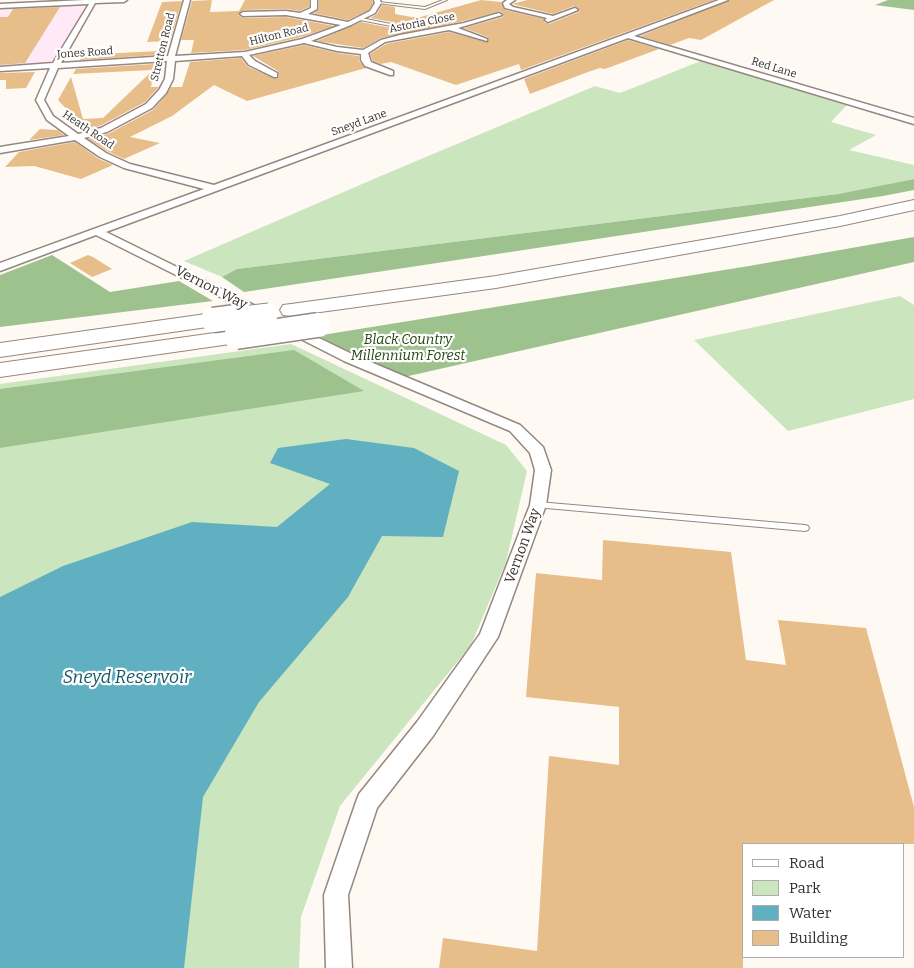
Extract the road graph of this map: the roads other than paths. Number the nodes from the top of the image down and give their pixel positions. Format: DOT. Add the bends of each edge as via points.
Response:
graph roads {
  1 [pos="10,0"];
  2 [pos="124,0"];
  3 [pos="187,0"];
  4 [pos="314,0"];
  5 [pos="446,0"];
  6 [pos="512,0"];
  7 [pos="725,0"];
  8 [pos="94,1"];
  9 [pos="377,2"];
  10 [pos="2,6"];
  11 [pos="575,10"];
  12 [pos="243,14"];
  13 [pos="301,14"];
  14 [pos="497,18"];
  15 [pos="361,20"];
  16 [pos="349,24"];
  17 [pos="392,25"];
  18 [pos="449,28"];
  19 [pos="628,36"];
  20 [pos="304,41"];
  21 [pos="470,45"];
  22 [pos="364,52"];
  23 [pos="245,54"];
  24 [pos="171,59"];
  25 [pos="55,66"];
  26 [pos="0,69"];
  27 [pos="378,69"];
  28 [pos="367,72"];
  29 [pos="390,74"];
  30 [pos="259,78"];
  31 [pos="914,120"];
  32 [pos="78,137"];
  33 [pos="0,150"];
  34 [pos="214,188"];
  35 [pos="914,205"];
  36 [pos="914,222"];
  37 [pos="96,231"];
  38 [pos="0,267"];
  39 [pos="0,350"];
  40 [pos="0,370"];
  41 [pos="538,505"];
  42 [pos="805,528"];
  43 [pos="339,968"];
  1 -- 10 [label="street"];
  2 -- 8 [label="street"];
  3 -- 24 [label="street, Stretton Road"];
  4 -- 13 [label="street" via="314,9"];
  5 -- 9 [label="lane" via="425,8"];
  6 -- 11 [label="street" via="506,3 507,7 551,19"];
  7 -- 19 [label="street, Sneyd Lane"];
  8 -- 10 [label="street" via="61,6"];
  8 -- 25 [label="street, Heath Road"];
  9 -- 15 [label="street, Hilton Road" via="373,12"];
  12 -- 13 [label="street"];
  13 -- 16 [label="street"];
  14 -- 18 [label="street, Astoria Close"];
  15 -- 16 [label="street, Hilton Road"];
  15 -- 17 [label="lane"];
  16 -- 20 [label="street, Hilton Road"];
  18 -- 21 [label="street" via="489,39"];
  18 -- 22 [label="street, Astoria Close" via="402,36"];
  19 -- 31 [label="street, Red Lane"];
  19 -- 34 [label="street, Sneyd Lane"];
  20 -- 22 [label="street"];
  20 -- 23 [label="street, Hilton Road"];
  22 -- 27 [label="street" via="365,60"];
  23 -- 24 [label="street, Hilton Road"];
  23 -- 30 [label="street" via="252,63 277,74"];
  24 -- 25 [label="street, Jones Road"];
  24 -- 32 [label="street, Stretton Road" via="169,79 149,106 111,128"];
  25 -- 26 [label="street, Jones Road"];
  25 -- 32 [label="street, Heath Road" via="40,100 50,118"];
  27 -- 28 [label="street"];
  27 -- 29 [label="street"];
  32 -- 33 [label="street, Stretton Road"];
  32 -- 34 [label="street, Heath Road" via="103,155 127,166"];
  34 -- 37 [label="street, Sneyd Lane"];
  35 -- 39 [label="highway, bridge" via="506,280"];
  36 -- 40 [label="highway, bridge" via="667,268 318,326"];
  37 -- 38 [label="street, Sneyd Lane"];
  37 -- 41 [label="street, Vernon Way" via="349,358 515,428 538,451 542,470"];
  41 -- 42 [label="lane"];
  41 -- 43 [label="street, Vernon Way" via="488,636 425,729 367,802 336,895"];
}
